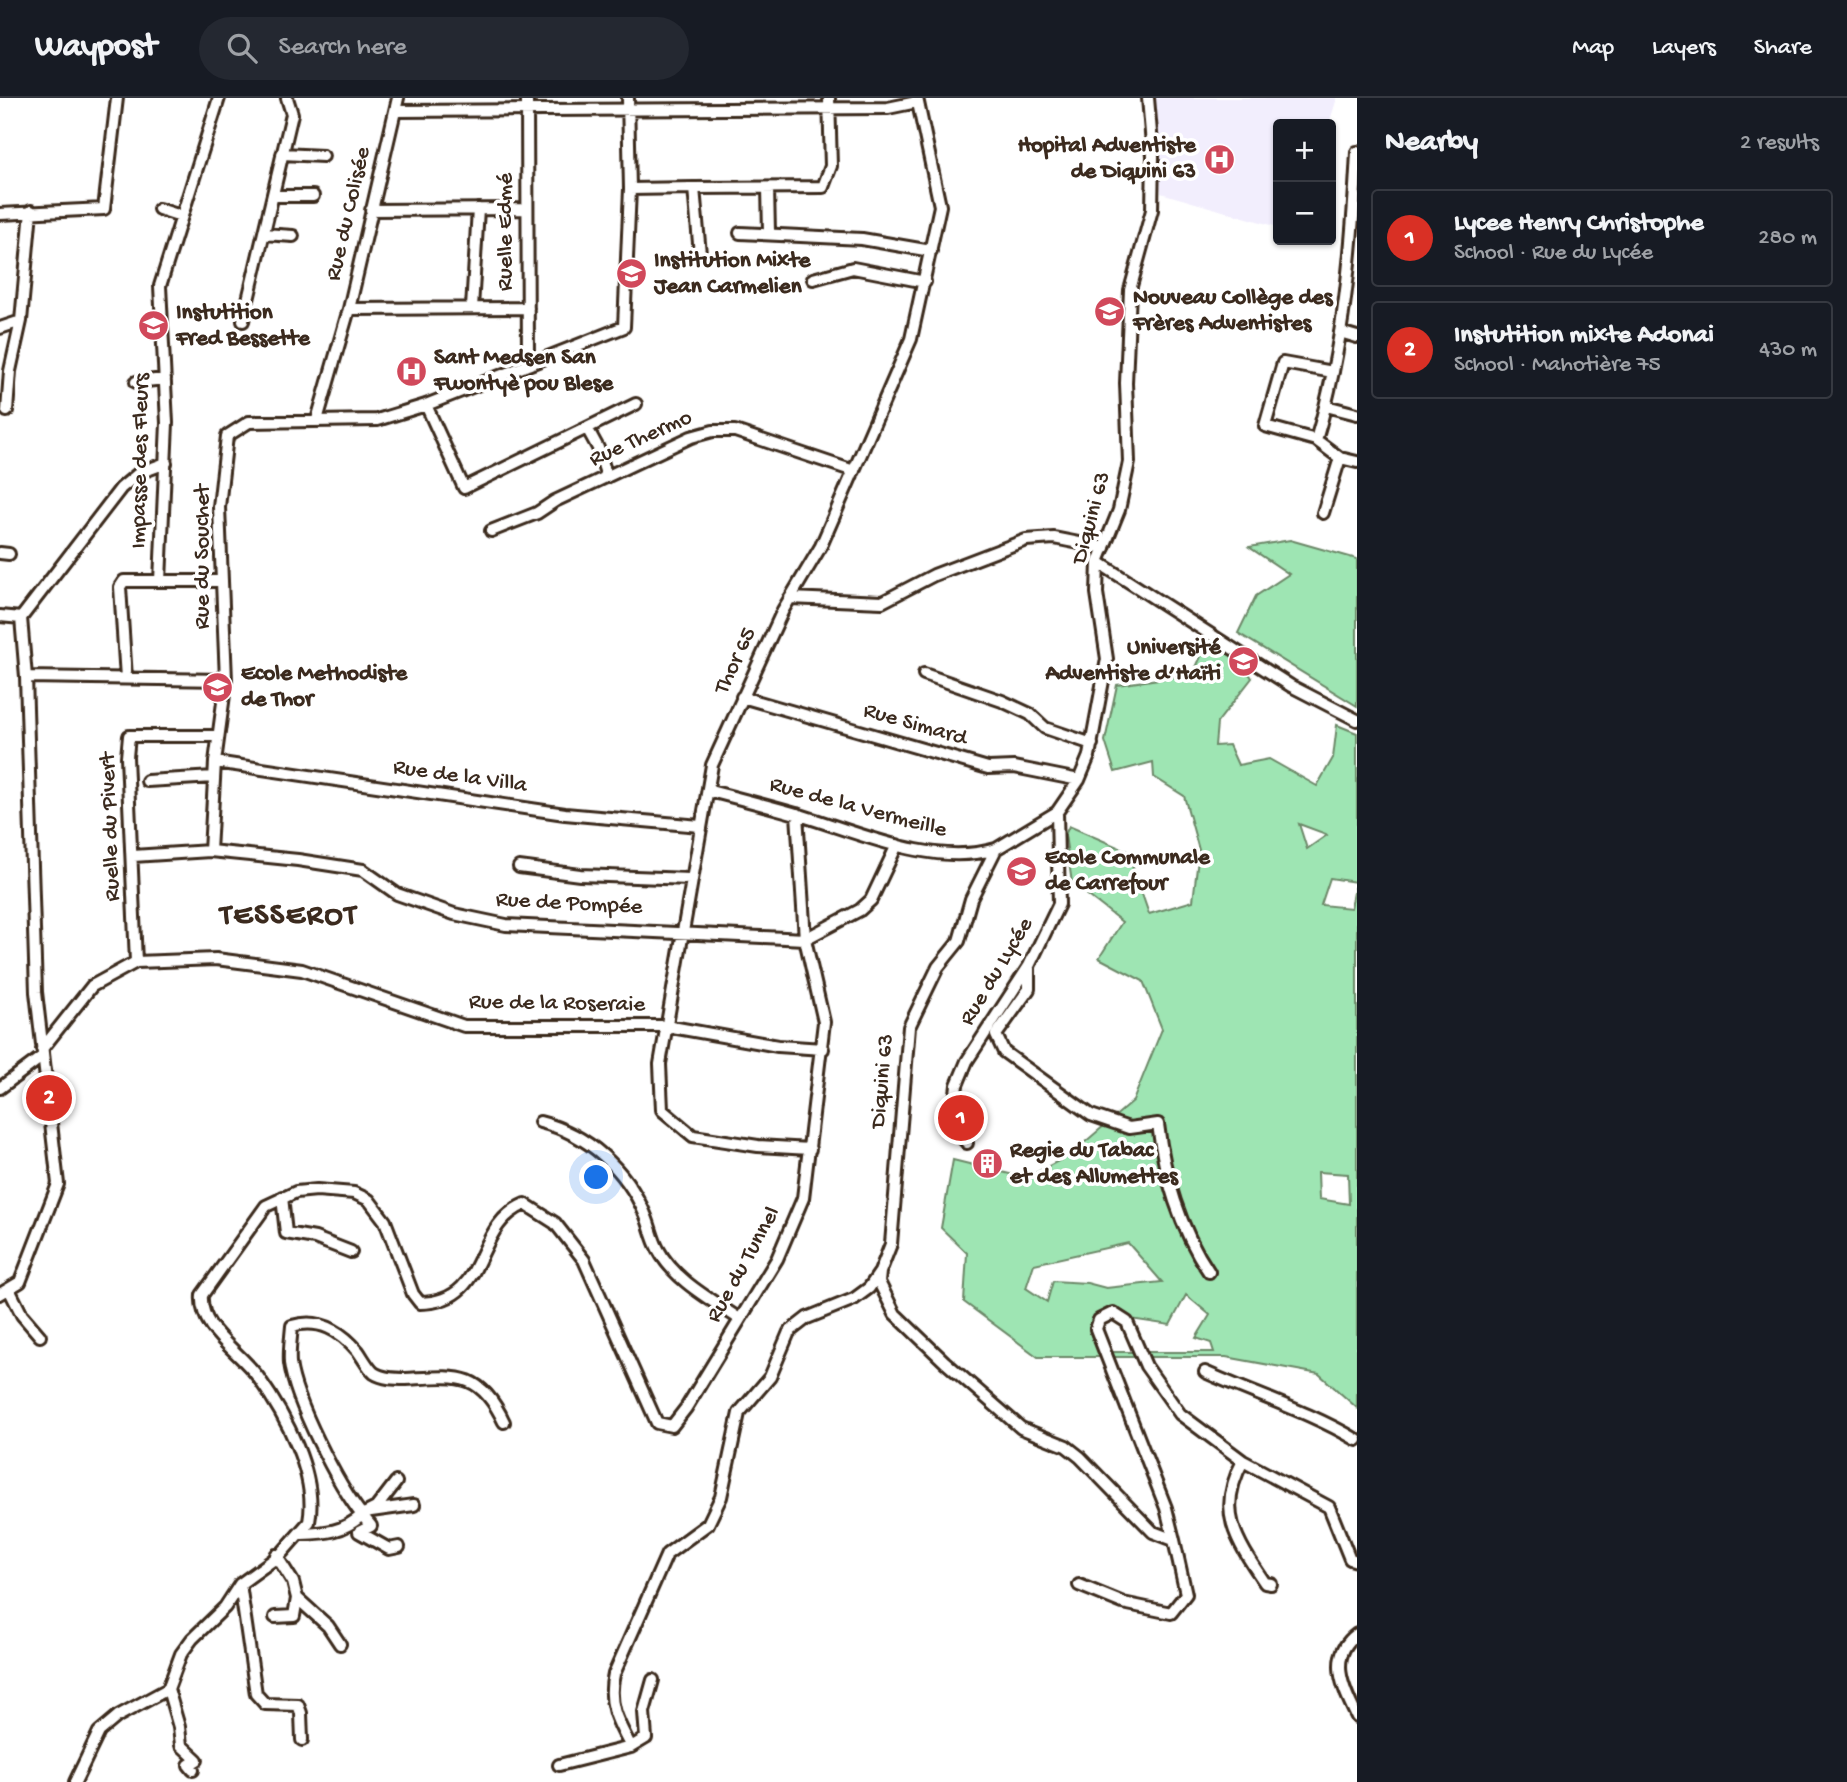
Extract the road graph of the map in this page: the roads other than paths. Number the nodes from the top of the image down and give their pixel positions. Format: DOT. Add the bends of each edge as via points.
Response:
graph roads {
  1 [pos="117,98"];
  2 [pos="219,98"];
  3 [pos="287,98"];
  4 [pos="398,98"];
  5 [pos="527,98"];
  6 [pos="1148,98"];
  7 [pos="917,100"];
  8 [pos="829,103"];
  9 [pos="628,104"];
  10 [pos="395,111"];
  11 [pos="528,111"];
  12 [pos="1357,152"];
  13 [pos="282,154"];
  14 [pos="323,156"];
  15 [pos="630,188"];
  16 [pos="694,188"];
  17 [pos="768,188"];
  18 [pos="273,195"];
  19 [pos="313,196"];
  20 [pos="159,209"];
  21 [pos="478,209"];
  22 [pos="527,209"];
  23 [pos="371,210"];
  24 [pos="31,211"];
  25 [pos="0,214"];
  26 [pos="181,216"];
  27 [pos="769,232"];
  28 [pos="740,233"];
  29 [pos="264,234"];
  30 [pos="293,236"];
  31 [pos="931,251"];
  32 [pos="700,254"];
  33 [pos="813,279"];
  34 [pos="925,282"];
  35 [pos="472,308"];
  36 [pos="527,308"];
  37 [pos="349,309"];
  38 [pos="21,321"];
  39 [pos="243,321"];
  40 [pos="0,328"];
  41 [pos="1340,332"];
  42 [pos="1357,337"];
  43 [pos="528,365"];
  44 [pos="1333,372"];
  45 [pos="165,379"];
  46 [pos="136,382"];
  47 [pos="636,404"];
  48 [pos="426,405"];
  49 [pos="1326,406"];
  50 [pos="7,411"];
  51 [pos="1357,414"];
  52 [pos="317,420"];
  53 [pos="587,428"];
  54 [pos="1316,440"];
  55 [pos="1340,458"];
  56 [pos="1357,462"];
  57 [pos="166,463"];
  58 [pos="854,471"];
  59 [pos="607,477"];
  60 [pos="1322,513"];
  61 [pos="491,531"];
  62 [pos="1104,548"];
  63 [pos="1098,562"];
  64 [pos="160,581"];
  65 [pos="222,581"];
  66 [pos="790,598"];
  67 [pos="0,617"];
  68 [pos="21,618"];
  69 [pos="924,674"];
  70 [pos="26,677"];
  71 [pos="126,678"];
  72 [pos="226,680"];
  73 [pos="742,697"];
  74 [pos="1357,719"];
  75 [pos="218,737"];
  76 [pos="1092,744"];
  77 [pos="215,762"];
  78 [pos="214,777"];
  79 [pos="1079,779"];
  80 [pos="147,781"];
  81 [pos="710,791"];
  82 [pos="1057,812"];
  83 [pos="797,814"];
  84 [pos="700,826"];
  85 [pos="897,845"];
  86 [pos="996,849"];
  87 [pos="211,852"];
  88 [pos="133,856"];
  89 [pos="519,867"];
  90 [pos="690,879"];
  91 [pos="681,931"];
  92 [pos="805,939"];
  93 [pos="136,962"];
  94 [pos="1029,966"];
  95 [pos="666,1026"];
  96 [pos="823,1049"];
  97 [pos="42,1053"];
  98 [pos="0,1088"];
  99 [pos="540,1122"];
  100 [pos="967,1143"];
  101 [pos="810,1149"];
  102 [pos="282,1197"];
  103 [pos="351,1252"];
  104 [pos="880,1272"];
  105 [pos="1209,1272"];
  106 [pos="4,1292"];
  107 [pos="738,1318"];
  108 [pos="40,1336"];
  109 [pos="1205,1372"];
  110 [pos="504,1422"];
  111 [pos="1357,1440"];
  112 [pos="1243,1461"];
  113 [pos="396,1482"];
  114 [pos="414,1505"];
  115 [pos="366,1513"];
  116 [pos="345,1528"];
  117 [pos="359,1532"];
  118 [pos="299,1534"];
  119 [pos="1174,1540"];
  120 [pos="399,1547"];
  121 [pos="276,1555"];
  122 [pos="1357,1562"];
  123 [pos="240,1584"];
  124 [pos="1272,1584"];
  125 [pos="1079,1585"];
  126 [pos="297,1598"];
  127 [pos="275,1617"];
  128 [pos="1357,1634"];
  129 [pos="340,1644"];
  130 [pos="653,1680"];
  131 [pos="168,1689"];
  132 [pos="1357,1717"];
  133 [pos="302,1740"];
  134 [pos="631,1747"];
  135 [pos="559,1765"];
  136 [pos="193,1770"];
  137 [pos="75,1782"];
  1 -- 24 [label="street" via="104,209"];
  2 -- 26 [label="street, Impasse des Fleurs"];
  3 -- 13 [label="street" via="292,114"];
  4 -- 10 [label="street, Rue du Colisée"];
  5 -- 11 [label="street, Ruelle Edmé"];
  6 -- 62 [label="street, Diquini 63" via="1152,211 1130,290 1129,462 1119,510"];
  7 -- 8 [label="street" via="888,108"];
  7 -- 31 [label="street, Thor 65" via="940,206"];
  8 -- 9 [label="street"];
  8 -- 17 [label="street" via="831,166 823,187"];
  9 -- 11 [label="street"];
  9 -- 15 [label="street, Rue du Souchet"];
  10 -- 11 [label="street"];
  10 -- 23 [label="street, Rue du Colisée"];
  11 -- 22 [label="street, Ruelle Edmé"];
  12 -- 41 [label="street" via="1349,285"];
  13 -- 14 [label="street"];
  13 -- 18 [label="street"];
  15 -- 16 [label="street"];
  15 -- 43 [label="street, Rue du Souchet" via="625,326"];
  16 -- 17 [label="street"];
  16 -- 32 [label="street"];
  17 -- 27 [label="street"];
  18 -- 19 [label="street"];
  18 -- 29 [label="street"];
  20 -- 26 [label="street"];
  21 -- 22 [label="street"];
  21 -- 23 [label="street"];
  21 -- 35 [label="street"];
  22 -- 36 [label="street, Ruelle Edmé"];
  23 -- 37 [label="street, Rue du Colisée"];
  24 -- 25 [label="street"];
  24 -- 38 [label="street"];
  26 -- 45 [label="street, Impasse des Fleurs" via="160,286"];
  27 -- 28 [label="street"];
  27 -- 31 [label="street" via="862,239"];
  29 -- 30 [label="street"];
  29 -- 39 [label="street"];
  31 -- 34 [label="street, Thor 65"];
  33 -- 34 [label="street" via="853,268"];
  34 -- 58 [label="street, Thor 65" via="911,339"];
  35 -- 36 [label="street"];
  35 -- 37 [label="street"];
  36 -- 43 [label="street, Ruelle Edmé"];
  37 -- 52 [label="street, Rue du Colisée"];
  38 -- 40 [label="street"];
  38 -- 50 [label="street"];
  41 -- 42 [label="street"];
  41 -- 44 [label="street"];
  43 -- 48 [label="street, Rue du Souchet"];
  44 -- 49 [label="street"];
  44 -- 54 [label="street" via="1283,363 1264,423"];
  45 -- 46 [label="street"];
  45 -- 57 [label="street, Impasse des Fleurs"];
  47 -- 53 [label="street"];
  48 -- 52 [label="street, Rue du Souchet" via="377,420"];
  48 -- 53 [label="street" via="464,488"];
  49 -- 51 [label="street"];
  49 -- 54 [label="street"];
  52 -- 65 [label="street, Rue du Souchet" via="249,422 227,436 219,507"];
  53 -- 59 [label="street"];
  54 -- 55 [label="street"];
  55 -- 56 [label="street"];
  55 -- 60 [label="street"];
  57 -- 64 [label="street, Impasse des Fleurs"];
  57 -- 68 [label="street" via="139,473 121,488"];
  58 -- 59 [label="street, Rue Thermo" via="735,431 713,431"];
  58 -- 66 [label="street, Thor 65" via="821,546"];
  59 -- 61 [label="street, Rue Thermo"];
  62 -- 63 [label="street, Diquini 63"];
  62 -- 66 [label="street" via="1054,538 1026,540 934,575 882,602"];
  63 -- 74 [label="street" via="1291,685"];
  63 -- 76 [label="street, Diquini 63" via="1097,593 1107,659"];
  64 -- 65 [label="street"];
  64 -- 71 [label="street" via="129,579 120,587"];
  65 -- 72 [label="street, Rue du Souchet"];
  66 -- 73 [label="street, Thor 65"];
  67 -- 68 [label="street"];
  68 -- 70 [label="street"];
  69 -- 76 [label="street" via="1002,701 1030,714 1045,728"];
  70 -- 71 [label="street"];
  70 -- 97 [label="street"];
  71 -- 72 [label="street"];
  72 -- 75 [label="street, Rue du Souchet"];
  73 -- 79 [label="street, Rue Simard" via="988,768 1014,767"];
  73 -- 81 [label="street, Thor 65" via="712,765"];
  75 -- 77 [label="street, Rue du Souchet"];
  75 -- 88 [label="street, Ruelle du Pivert" via="130,736 127,757"];
  76 -- 79 [label="street, Diquini 63"];
  77 -- 78 [label="street, Rue du Souchet"];
  77 -- 84 [label="street, Rue de la Villa" via="565,814"];
  78 -- 80 [label="street"];
  78 -- 87 [label="street, Rue du Souchet"];
  79 -- 82 [label="street, Diquini 63"];
  81 -- 83 [label="street, Rue de la Vermeille"];
  81 -- 84 [label="street, Thor 65"];
  82 -- 86 [label="street, Diquini 63"];
  82 -- 94 [label="street, Rue du Lycée" via="1059,904"];
  83 -- 85 [label="street, Rue de la Vermeille"];
  83 -- 92 [label="street, Rue du Tunnel"];
  84 -- 90 [label="street, Thor 65"];
  85 -- 86 [label="street, Rue de la Vermeille" via="955,855"];
  85 -- 92 [label="street" via="871,900"];
  86 -- 104 [label="street, Diquini 63" via="971,899 959,940 938,967 909,1027 891,1244"];
  87 -- 88 [label="street, Rue de Pompée"];
  87 -- 91 [label="street, Rue de Pompée" via="363,870 397,894 454,914 506,925"];
  88 -- 93 [label="street, Ruelle du Pivert"];
  89 -- 90 [label="street" via="570,875"];
  90 -- 91 [label="street, Thor 65"];
  91 -- 92 [label="street, Rue de Pompée"];
  91 -- 95 [label="street, Thor 65"];
  92 -- 96 [label="street, Rue du Tunnel" via="824,1022"];
  93 -- 95 [label="street, Rue de la Roseraie" via="216,959 302,971 464,1026"];
  93 -- 97 [label="street, Rue de la Roseraie" via="92,986"];
  94 -- 100 [label="street, Rue du Lycée" via="967,1061 957,1085 952,1126"];
  94 -- 105 [label="street" via="1029,989 996,1035 1004,1052 1091,1115 1129,1128 1158,1124 1162,1159 1189,1240"];
  95 -- 96 [label="street, Rue de la Roseraie" via="778,1046"];
  95 -- 101 [label="street, Thor 65" via="660,1064 662,1110 693,1136"];
  96 -- 101 [label="street, Rue du Tunnel"];
  97 -- 98 [label="street, Rue de la Roseraie"];
  97 -- 106 [label="street" via="58,1184 20,1282"];
  99 -- 107 [label="street" via="565,1132 617,1166 645,1213 658,1250 682,1279"];
  101 -- 107 [label="street, Rue du Tunnel" via="803,1198 793,1226"];
  102 -- 103 [label="street" via="286,1233"];
  102 -- 107 [label="street, Rue du Tunnel" via="317,1190 369,1199 385,1221 420,1303 439,1303 457,1294 470,1280 509,1211 525,1204 543,1214 584,1260 657,1423 672,1426 687,1408"];
  102 -- 118 [label="street" via="266,1206 255,1220 202,1295 201,1308 207,1322 258,1376 301,1456 309,1477 312,1510"];
  104 -- 119 [label="street" via="879,1282 895,1314 945,1362 1021,1428 1066,1446 1153,1532"];
  104 -- 134 [label="street, Diquini 63" via="854,1299 807,1318 789,1332 770,1377 739,1413 721,1497 708,1524 667,1554 614,1674 611,1706"];
  106 -- 108 [label="street"];
  109 -- 111 [label="street" via="1327,1422"];
  110 -- 115 [label="street" via="494,1401 475,1384 453,1375 394,1379 374,1373 356,1349 329,1328 310,1320 292,1325 290,1365 299,1396 323,1446"];
  112 -- 119 [label="street" via="1172,1407 1146,1366 1127,1321 1113,1313 1098,1320 1096,1329 1166,1508"];
  112 -- 122 [label="street" via="1329,1507 1350,1559"];
  112 -- 124 [label="street" via="1229,1491 1230,1516 1248,1557 1265,1583"];
  113 -- 115 [label="street"];
  114 -- 115 [label="street"];
  115 -- 116 [label="street"];
  115 -- 117 [label="street" via="371,1526"];
  116 -- 117 [label="street"];
  116 -- 118 [label="street"];
  117 -- 120 [label="street" via="390,1549"];
  118 -- 121 [label="street"];
  119 -- 125 [label="street" via="1186,1594 1171,1613 1123,1603"];
  121 -- 123 [label="street"];
  121 -- 126 [label="street"];
  123 -- 131 [label="street" via="181,1654"];
  123 -- 133 [label="street" via="256,1694 265,1704 298,1705"];
  126 -- 127 [label="street" via="294,1616"];
  126 -- 129 [label="street" via="328,1626"];
  128 -- 132 [label="street" via="1339,1652 1344,1687"];
  130 -- 134 [label="street" via="644,1712 647,1735"];
  131 -- 136 [label="street" via="181,1745 197,1760 189,1766"];
  131 -- 137 [label="street" via="118,1716 99,1732"];
  134 -- 135 [label="street"];
}
